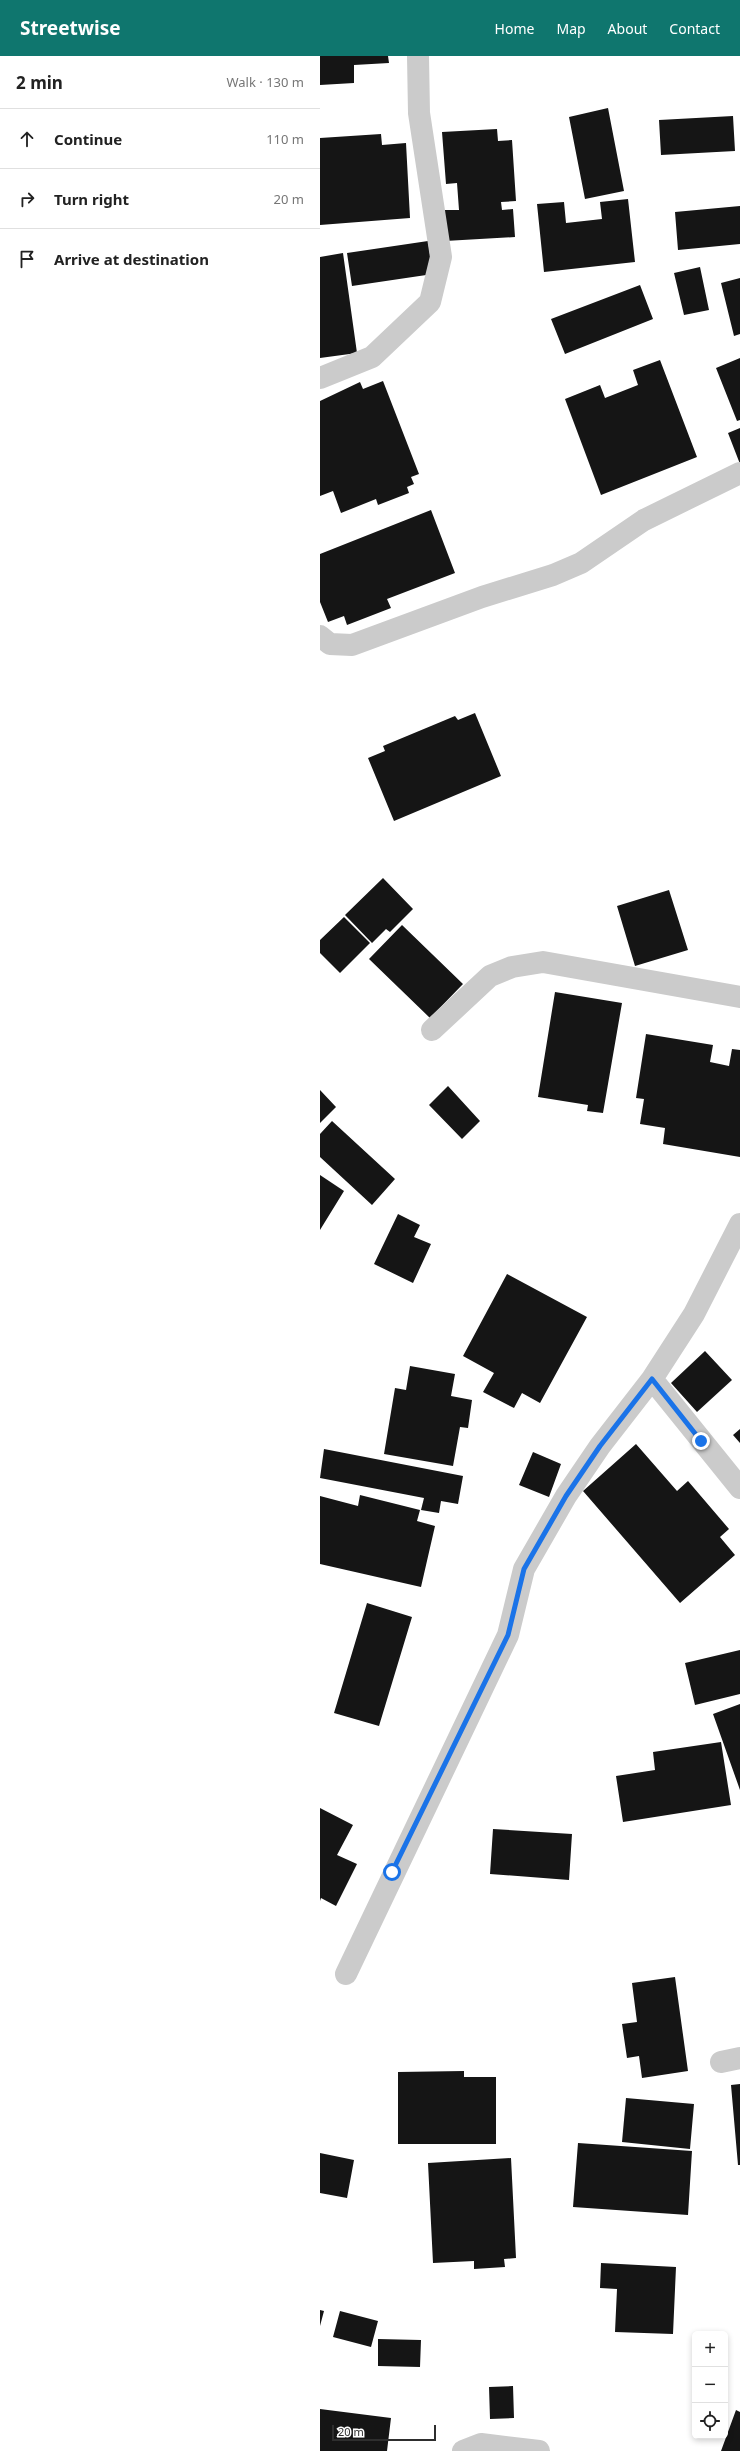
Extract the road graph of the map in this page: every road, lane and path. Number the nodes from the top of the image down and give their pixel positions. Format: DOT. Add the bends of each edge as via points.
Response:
graph roads {
  1 [pos="418,56"];
  2 [pos="320,378"];
  3 [pos="740,474"];
  4 [pos="320,636"];
  5 [pos="740,997"];
  6 [pos="432,1030"];
  7 [pos="740,1224"];
  8 [pos="652,1379"];
  9 [pos="740,1488"];
  10 [pos="346,1974"];
  11 [pos="463,2451"];
  12 [pos="539,2451"];
  1 -- 2 [label="street" via="419,113 441,257 430,302 372,357"];
  3 -- 4 [label="street" via="644,520 581,563 553,575 482,597 352,645 330,644"];
  5 -- 6 [label="street" via="543,962 512,968 490,976"];
  7 -- 8 [label="street" via="694,1314"];
  8 -- 9 [label="street"];
  8 -- 10 [label="street" via="600,1446 566,1496 524,1569 508,1635"];
  11 -- 12 [label="street" via="481,2444"];
}
